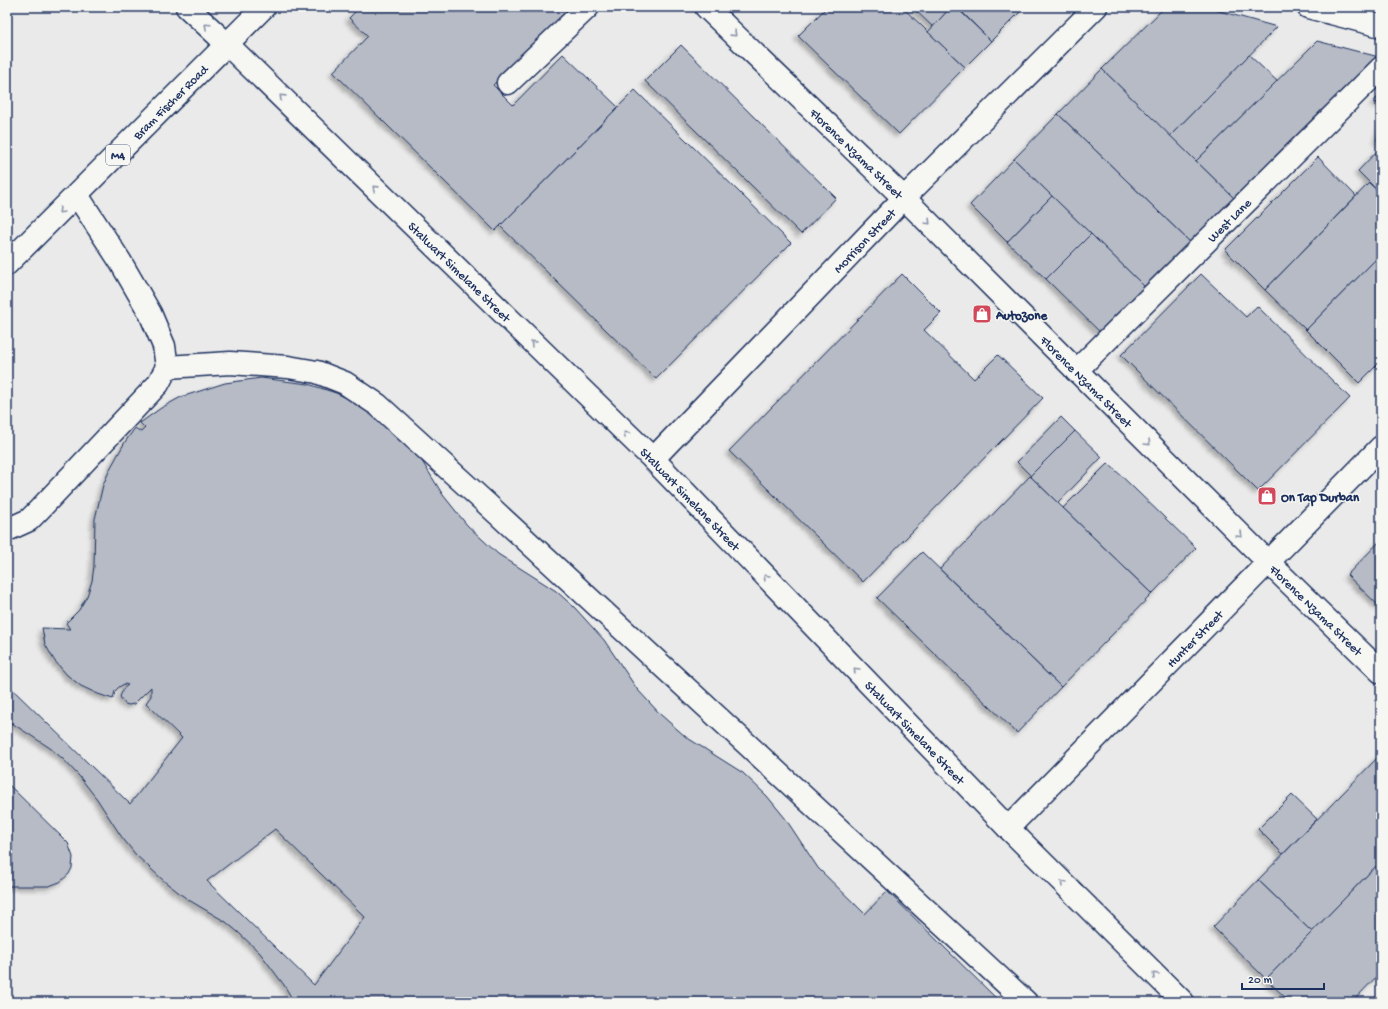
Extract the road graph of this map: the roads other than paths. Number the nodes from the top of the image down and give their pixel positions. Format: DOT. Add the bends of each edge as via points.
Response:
graph roads {
  1 [pos="187,7"];
  2 [pos="264,7"];
  3 [pos="588,7"];
  4 [pos="706,7"];
  5 [pos="1096,7"];
  6 [pos="1308,7"];
  7 [pos="1381,26"];
  8 [pos="228,45"];
  9 [pos="1381,68"];
  10 [pos="508,83"];
  11 [pos="77,195"];
  12 [pos="904,198"];
  13 [pos="7,264"];
  14 [pos="167,367"];
  15 [pos="1076,371"];
  16 [pos="1381,447"];
  17 [pos="653,459"];
  18 [pos="7,530"];
  19 [pos="1268,562"];
  20 [pos="1381,672"];
  21 [pos="1008,828"];
  22 [pos="1026,1002"];
  23 [pos="1183,1002"];
  8 -- 1 [label="main road, Stalwart Simelane Street, one-way"];
  2 -- 8 [label="main road, Bram Fischer Road / M4"];
  3 -- 10 [label="main road"];
  4 -- 12 [label="main road, Florence Nzama Street, one-way"];
  5 -- 12 [label="main road, Morrison Street"];
  6 -- 7 [label="main road"];
  8 -- 11 [label="main road, Bram Fischer Road / M4"];
  17 -- 8 [label="main road, Stalwart Simelane Street, one-way"];
  9 -- 15 [label="main road, West Lane"];
  11 -- 13 [label="main road, Bram Fischer Road / M4, one-way"];
  11 -- 14 [label="main road" via="150,313 164,346"];
  12 -- 15 [label="main road, Florence Nzama Street, one-way"];
  12 -- 17 [label="main road, Morrison Street"];
  14 -- 18 [label="main road" via="158,384 37,512 29,520"];
  14 -- 22 [label="main road" via="230,363 317,372 345,383 378,405"];
  15 -- 19 [label="main road, Florence Nzama Street, one-way"];
  16 -- 19 [label="main road, Hunter Street"];
  21 -- 17 [label="main road, Stalwart Simelane Street, one-way"];
  19 -- 20 [label="main road, Florence Nzama Street"];
  19 -- 21 [label="main road, Hunter Street"];
  23 -- 21 [label="main road, Stalwart Simelane Street, one-way"];
}
